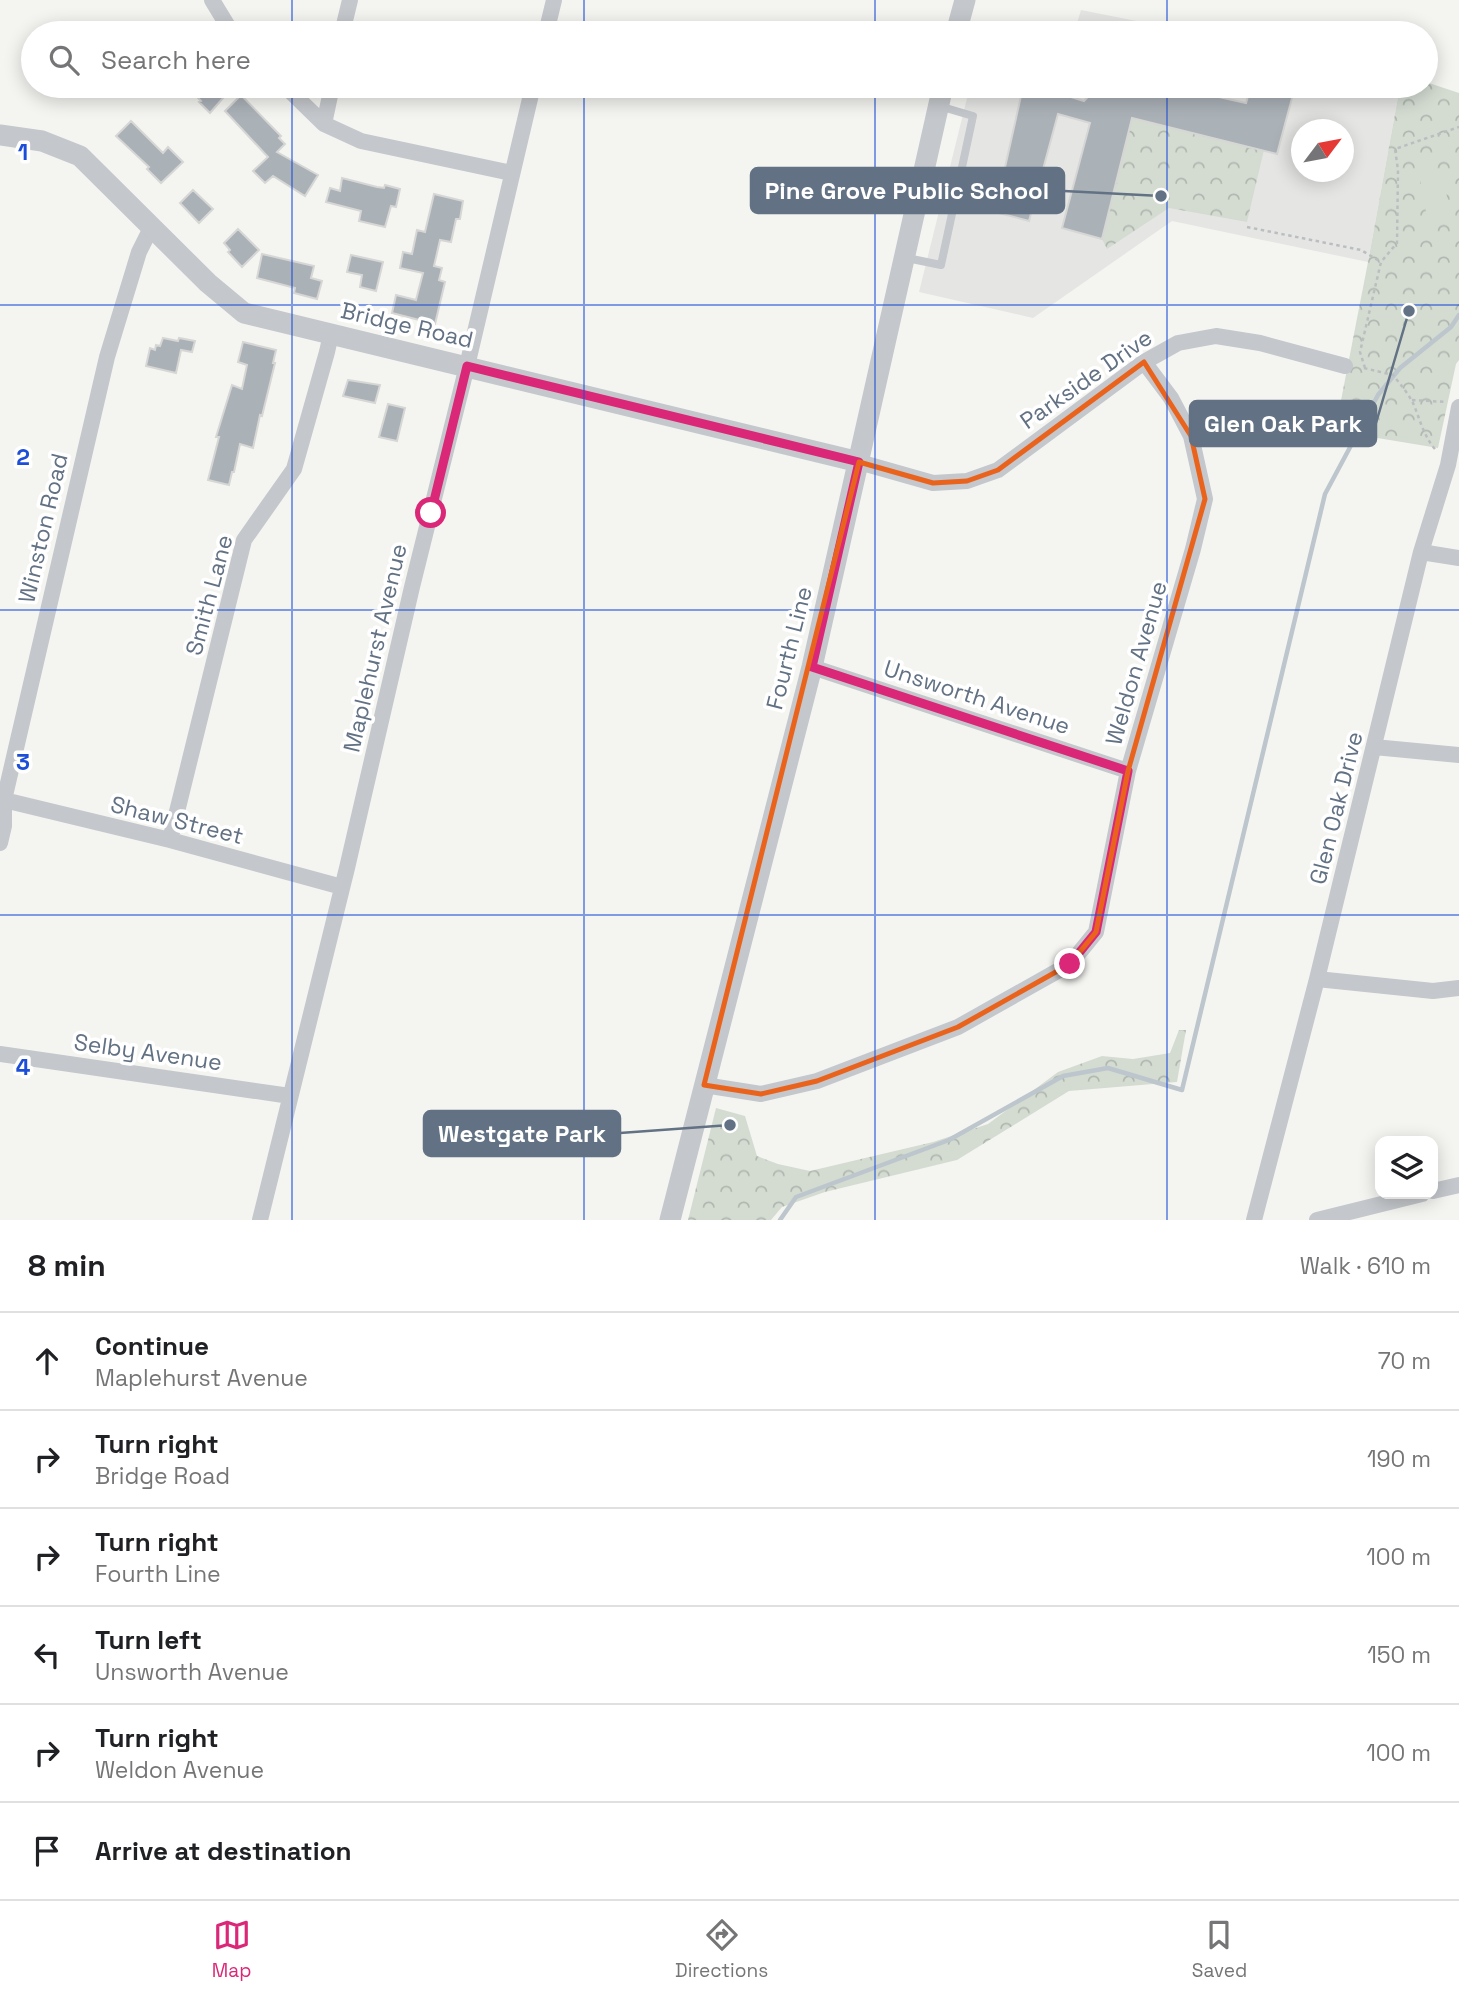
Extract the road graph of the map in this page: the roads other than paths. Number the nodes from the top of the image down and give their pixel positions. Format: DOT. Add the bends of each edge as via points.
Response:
graph roads {
  1 [pos="212,0"];
  2 [pos="350,0"];
  3 [pos="554,0"];
  4 [pos="965,0"];
  5 [pos="225,21"];
  6 [pos="345,21"];
  7 [pos="549,21"];
  8 [pos="959,21"];
  9 [pos="297,98"];
  10 [pos="329,98"];
  11 [pos="530,98"];
  12 [pos="941,98"];
  13 [pos="944,98"];
  14 [pos="324,124"];
  15 [pos="0,135"];
  16 [pos="511,173"];
  17 [pos="151,228"];
  18 [pos="904,257"];
  19 [pos="331,334"];
  20 [pos="1144,362"];
  21 [pos="467,366"];
  22 [pos="1345,366"];
  23 [pos="1453,405"];
  24 [pos="859,462"];
  25 [pos="1421,552"];
  26 [pos="1459,558"];
  27 [pos="812,667"];
  28 [pos="1374,747"];
  29 [pos="1459,755"];
  30 [pos="1128,771"];
  31 [pos="2,800"];
  32 [pos="170,840"];
  33 [pos="0,843"];
  34 [pos="342,887"];
  35 [pos="1317,979"];
  36 [pos="1459,988"];
  37 [pos="0,1054"];
  38 [pos="704,1085"];
  39 [pos="290,1096"];
  40 [pos="1459,1185"];
  41 [pos="1438,1190"];
  42 [pos="1402,1199"];
  43 [pos="260,1220"];
  44 [pos="670,1220"];
  45 [pos="1254,1220"];
  46 [pos="1317,1220"];
  1 -- 5 [label="street"];
  2 -- 6 [label="street"];
  3 -- 7 [label="street"];
  4 -- 8 [label="street"];
  9 -- 14 [label="street"];
  10 -- 14 [label="street"];
  11 -- 16 [label="street, Maplehurst Avenue"];
  12 -- 18 [label="street, Fourth Line"];
  13 -- 18 [label="lane" via="973,117 941,265"];
  14 -- 16 [label="street" via="361,141"];
  15 -- 17 [label="street, Bridge Road" via="42,141 80,156"];
  16 -- 21 [label="street, Maplehurst Avenue"];
  17 -- 19 [label="street, Bridge Road" via="244,313"];
  17 -- 31 [label="street, Winston Road" via="139,252 107,357"];
  18 -- 24 [label="street, Fourth Line"];
  19 -- 21 [label="street, Bridge Road"];
  19 -- 32 [label="street, Smith Lane" via="294,469 244,540"];
  20 -- 22 [label="street, Parkside Drive" via="1178,343 1216,336"];
  20 -- 24 [label="street, Parkside Drive" via="998,470 967,481 933,483"];
  20 -- 30 [label="street, Weldon Avenue" via="1191,436 1205,499"];
  21 -- 24 [label="street, Bridge Road"];
  21 -- 34 [label="street, Maplehurst Avenue"];
  23 -- 25 [label="street, Glen Oak Drive" via="1448,465"];
  24 -- 27 [label="street, Fourth Line"];
  25 -- 26 [label="street"];
  25 -- 28 [label="street, Glen Oak Drive"];
  27 -- 30 [label="street, Unsworth Avenue"];
  27 -- 38 [label="street, Fourth Line"];
  28 -- 29 [label="street"];
  28 -- 35 [label="street, Glen Oak Drive"];
  30 -- 38 [label="street, Weldon Avenue" via="1096,932 1070,964 958,1027 817,1081 761,1094"];
  31 -- 32 [label="street, Shaw Street"];
  31 -- 33 [label="street, Winston Road"];
  32 -- 34 [label="street, Shaw Street"];
  34 -- 39 [label="street, Maplehurst Avenue"];
  35 -- 36 [label="street" via="1433,991"];
  35 -- 45 [label="street, Glen Oak Drive"];
  37 -- 39 [label="street, Selby Avenue"];
  38 -- 44 [label="street, Fourth Line"];
  39 -- 43 [label="street, Maplehurst Avenue"];
  40 -- 41 [label="street"];
  42 -- 46 [label="street"];
}
